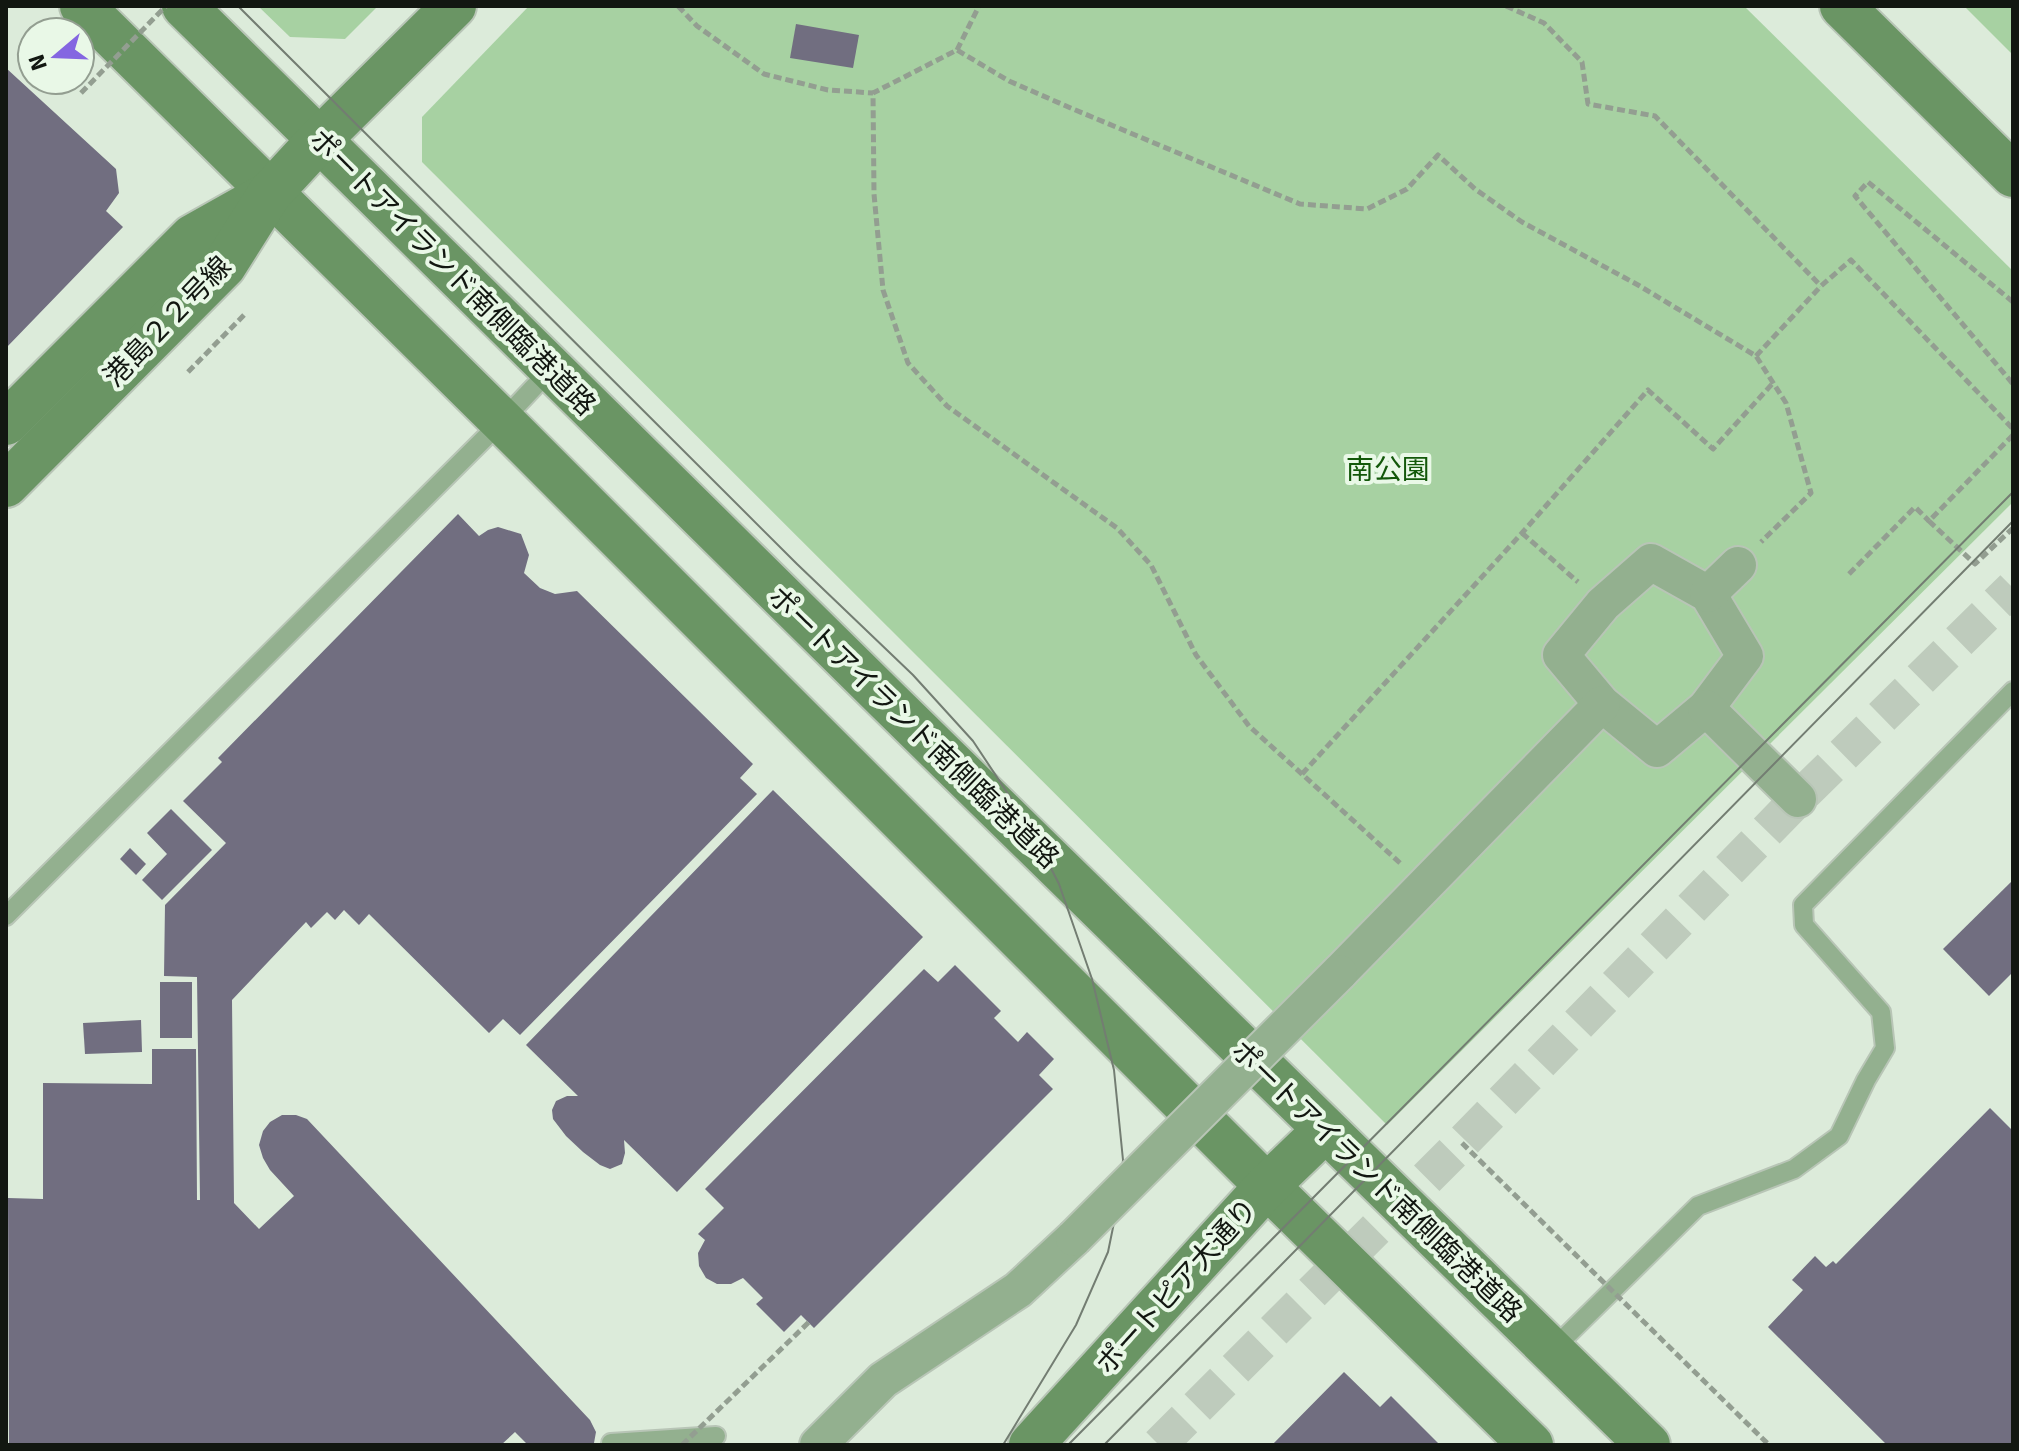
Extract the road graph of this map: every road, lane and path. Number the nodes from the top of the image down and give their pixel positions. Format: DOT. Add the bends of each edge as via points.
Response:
graph roads {
  1 [pos="82,6"];
  2 [pos="166,6"];
  3 [pos="184,6"];
  4 [pos="454,6"];
  5 [pos="678,6"];
  6 [pos="979,6"];
  7 [pos="1506,6"];
  8 [pos="1842,6"];
  9 [pos="957,50"];
  10 [pos="96,78"];
  11 [pos="873,93"];
  12 [pos="319,140"];
  13 [pos="2013,175"];
  14 [pos="270,193"];
  15 [pos="1821,286"];
  16 [pos="2013,302"];
  17 [pos="244,315"];
  18 [pos="1756,356"];
  19 [pos="552,368"];
  20 [pos="188,372"];
  21 [pos="1773,383"];
  22 [pos="2013,384"];
  23 [pos="502,421"];
  24 [pos="6,423"];
  25 [pos="2013,429"];
  26 [pos="2013,435"];
  27 [pos="6,485"];
  28 [pos="1929,521"];
  29 [pos="2013,528"];
  30 [pos="1775,529"];
  31 [pos="1522,533"];
  32 [pos="1738,565"];
  33 [pos="1849,574"];
  34 [pos="1708,594"];
  35 [pos="1603,604"];
  36 [pos="2013,691"];
  37 [pos="1602,704"];
  38 [pos="1706,708"];
  39 [pos="1302,774"];
  40 [pos="1798,799"];
  41 [pos="1425,885"];
  42 [pos="6,916"];
  43 [pos="1325,1130"];
  44 [pos="1462,1143"];
  45 [pos="1267,1186"];
  46 [pos="809,1322"];
  47 [pos="1551,1351"];
  48 [pos="716,1436"];
  49 [pos="611,1443"];
  50 [pos="682,1445"];
  51 [pos="818,1445"];
  52 [pos="1031,1445"];
  53 [pos="1531,1445"];
  54 [pos="1648,1445"];
  55 [pos="1769,1445"];
  1 -- 14 [label="street"];
  2 -- 10 [label="path, bridge"];
  3 -- 12 [label="street, ポートアイランド南側臨港道路"];
  4 -- 12 [label="street"];
  5 -- 11 [label="path" via="764,74 828,90"];
  6 -- 9 [label="path"];
  7 -- 15 [label="path" via="1544,23 1582,62 1588,104 1655,116"];
  8 -- 13 [label="street"];
  9 -- 11 [label="path"];
  9 -- 18 [label="path" via="1009,81 1300,204 1367,209 1407,189 1438,155 1522,222"];
  11 -- 39 [label="path" via="874,194 883,290 908,363 947,406 1117,528 1151,565 1196,655 1249,726"];
  12 -- 14 [label="street"];
  12 -- 19 [label="street, ポートアイランド南側臨港道路"];
  14 -- 23 [label="street"];
  14 -- 24 [label="street, 港島２２号線" via="192,237"];
  14 -- 27 [label="street, 港島２２号線" via="224,266"];
  15 -- 18 [label="path"];
  15 -- 25 [label="path" via="1851,260"];
  16 -- 22 [label="path" via="1868,182 1855,196"];
  17 -- 20 [label="path"];
  18 -- 21 [label="path"];
  19 -- 23 [label="lane"];
  19 -- 43 [label="street, ポートアイランド南側臨港道路"];
  21 -- 30 [label="path" via="1786,403 1811,493"];
  21 -- 31 [label="path" via="1713,449 1648,390"];
  23 -- 42 [label="lane"];
  23 -- 45 [label="street"];
  26 -- 28 [label="path"];
  28 -- 29 [label="path" via="1975,564"];
  28 -- 33 [label="path" via="1915,507"];
  31 -- 35 [label="path"];
  31 -- 39 [label="path"];
  32 -- 34 [label="street"];
  34 -- 35 [label="street" via="1651,562"];
  34 -- 38 [label="street" via="1745,656"];
  35 -- 37 [label="street" via="1561,655"];
  36 -- 47 [label="lane" via="1803,905 1804,925 1881,1012 1885,1048 1839,1136 1794,1169 1698,1206"];
  37 -- 38 [label="street" via="1657,749"];
  37 -- 41 [label="street"];
  38 -- 40 [label="street"];
  39 -- 41 [label="path"];
  41 -- 51 [label="street, bridge" via="1018,1290 883,1380"];
  43 -- 45 [label="street, ポートピア大通り"];
  43 -- 47 [label="street, ポートアイランド南側臨港道路"];
  44 -- 55 [label="path, bridge"];
  45 -- 52 [label="street, ポートピア大通り"];
  45 -- 53 [label="street"];
  46 -- 50 [label="path, bridge"];
  47 -- 54 [label="street, ポートアイランド南側臨港道路"];
  48 -- 49 [label="lane"];
}
